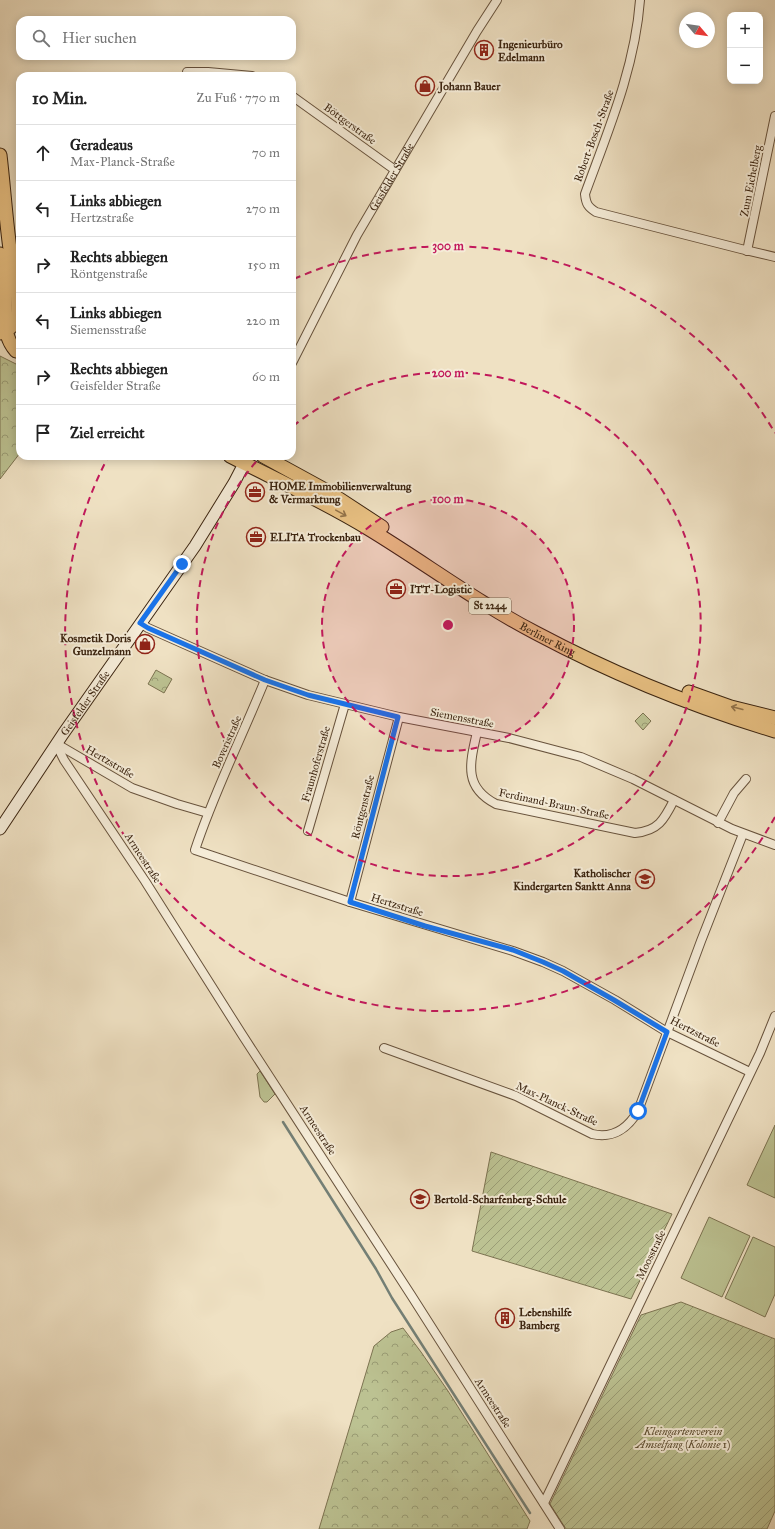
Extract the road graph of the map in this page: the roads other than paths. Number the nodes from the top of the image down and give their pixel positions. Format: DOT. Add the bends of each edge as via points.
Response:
graph roads {
  1 [pos="497,0"];
  2 [pos="640,0"];
  3 [pos="187,72"];
  4 [pos="208,72"];
  5 [pos="296,99"];
  6 [pos="775,116"];
  7 [pos="0,155"];
  8 [pos="395,170"];
  9 [pos="747,251"];
  10 [pos="775,257"];
  11 [pos="0,261"];
  12 [pos="16,283"];
  13 [pos="16,319"];
  14 [pos="2,330"];
  15 [pos="0,342"];
  16 [pos="16,346"];
  17 [pos="16,346"];
  18 [pos="296,354"];
  19 [pos="246,460"];
  20 [pos="270,460"];
  21 [pos="140,623"];
  22 [pos="265,680"];
  23 [pos="345,704"];
  24 [pos="398,717"];
  25 [pos="775,718"];
  26 [pos="775,731"];
  27 [pos="477,732"];
  28 [pos="56,744"];
  29 [pos="746,779"];
  30 [pos="674,800"];
  31 [pos="208,813"];
  32 [pos="718,823"];
  33 [pos="0,829"];
  34 [pos="308,831"];
  35 [pos="743,834"];
  36 [pos="775,845"];
  37 [pos="350,902"];
  38 [pos="775,1016"];
  39 [pos="667,1032"];
  40 [pos="384,1048"];
  41 [pos="750,1072"];
  42 [pos="544,1503"];
  43 [pos="560,1529"];
  1 -- 8 [label="street, Geisfelder Straße"];
  2 -- 9 [label="street, Robert-Bosch-Straße" via="636,36 627,75 585,194 586,202 589,208 596,212"];
  3 -- 4 [label="street"];
  5 -- 8 [label="street, Böttgerstraße"];
  6 -- 9 [label="street, Zum Eichelberg"];
  7 -- 12 [label="main road"];
  8 -- 18 [label="street, Geisfelder Straße" via="357,235"];
  9 -- 10 [label="street, Robert-Bosch-Straße"];
  11 -- 14 [label="main road" via="5,288"];
  13 -- 14 [label="main road" via="13,325"];
  14 -- 16 [label="main road" via="9,342"];
  15 -- 17 [label="main road"];
  19 -- 21 [label="main road, Geisfelder Straße" via="195,546"];
  19 -- 26 [label="main road, Berliner Ring / St 2244, one-way" via="367,528 480,600 570,650 653,689"];
  25 -- 20 [label="main road, Berliner Ring / St 2244, one-way" via="731,707 660,683 538,626 327,491"];
  21 -- 22 [label="street, Siemensstraße"];
  21 -- 28 [label="main road, Geisfelder Straße"];
  22 -- 23 [label="street, Siemensstraße" via="308,695"];
  22 -- 31 [label="street, Boveristraße"];
  23 -- 24 [label="street, Siemensstraße"];
  23 -- 34 [label="street, Fraunhoferstraße"];
  24 -- 27 [label="street, Siemensstraße"];
  24 -- 37 [label="street, Röntgenstraße"];
  27 -- 30 [label="street, Siemensstraße" via="539,745 581,758 633,779"];
  27 -- 30 [label="street, Ferdinand-Braun-Straße" via="471,765 473,780 478,791 496,804 635,832 650,830 659,824"];
  28 -- 31 [label="street, Hertzstraße" via="132,788"];
  28 -- 33 [label="main road, Geisfelder Straße"];
  28 -- 42 [label="street, Armeestraße"];
  29 -- 32 [label="street" via="734,793"];
  30 -- 32 [label="street, Siemensstraße"];
  31 -- 37 [label="street, Hertzstraße" via="195,850"];
  32 -- 35 [label="street, Siemensstraße"];
  35 -- 36 [label="street, Siemensstraße"];
  35 -- 39 [label="street, Max-Planck-Straße"];
  37 -- 39 [label="street, Hertzstraße" via="513,950 543,962"];
  38 -- 41 [label="street, Moosstraße"];
  39 -- 40 [label="street, Max-Planck-Straße" via="632,1122 611,1134 600,1136 516,1096"];
  39 -- 41 [label="street, Hertzstraße"];
  41 -- 42 [label="street, Moosstraße"];
  42 -- 43 [label="street, Armeestraße"];
}
